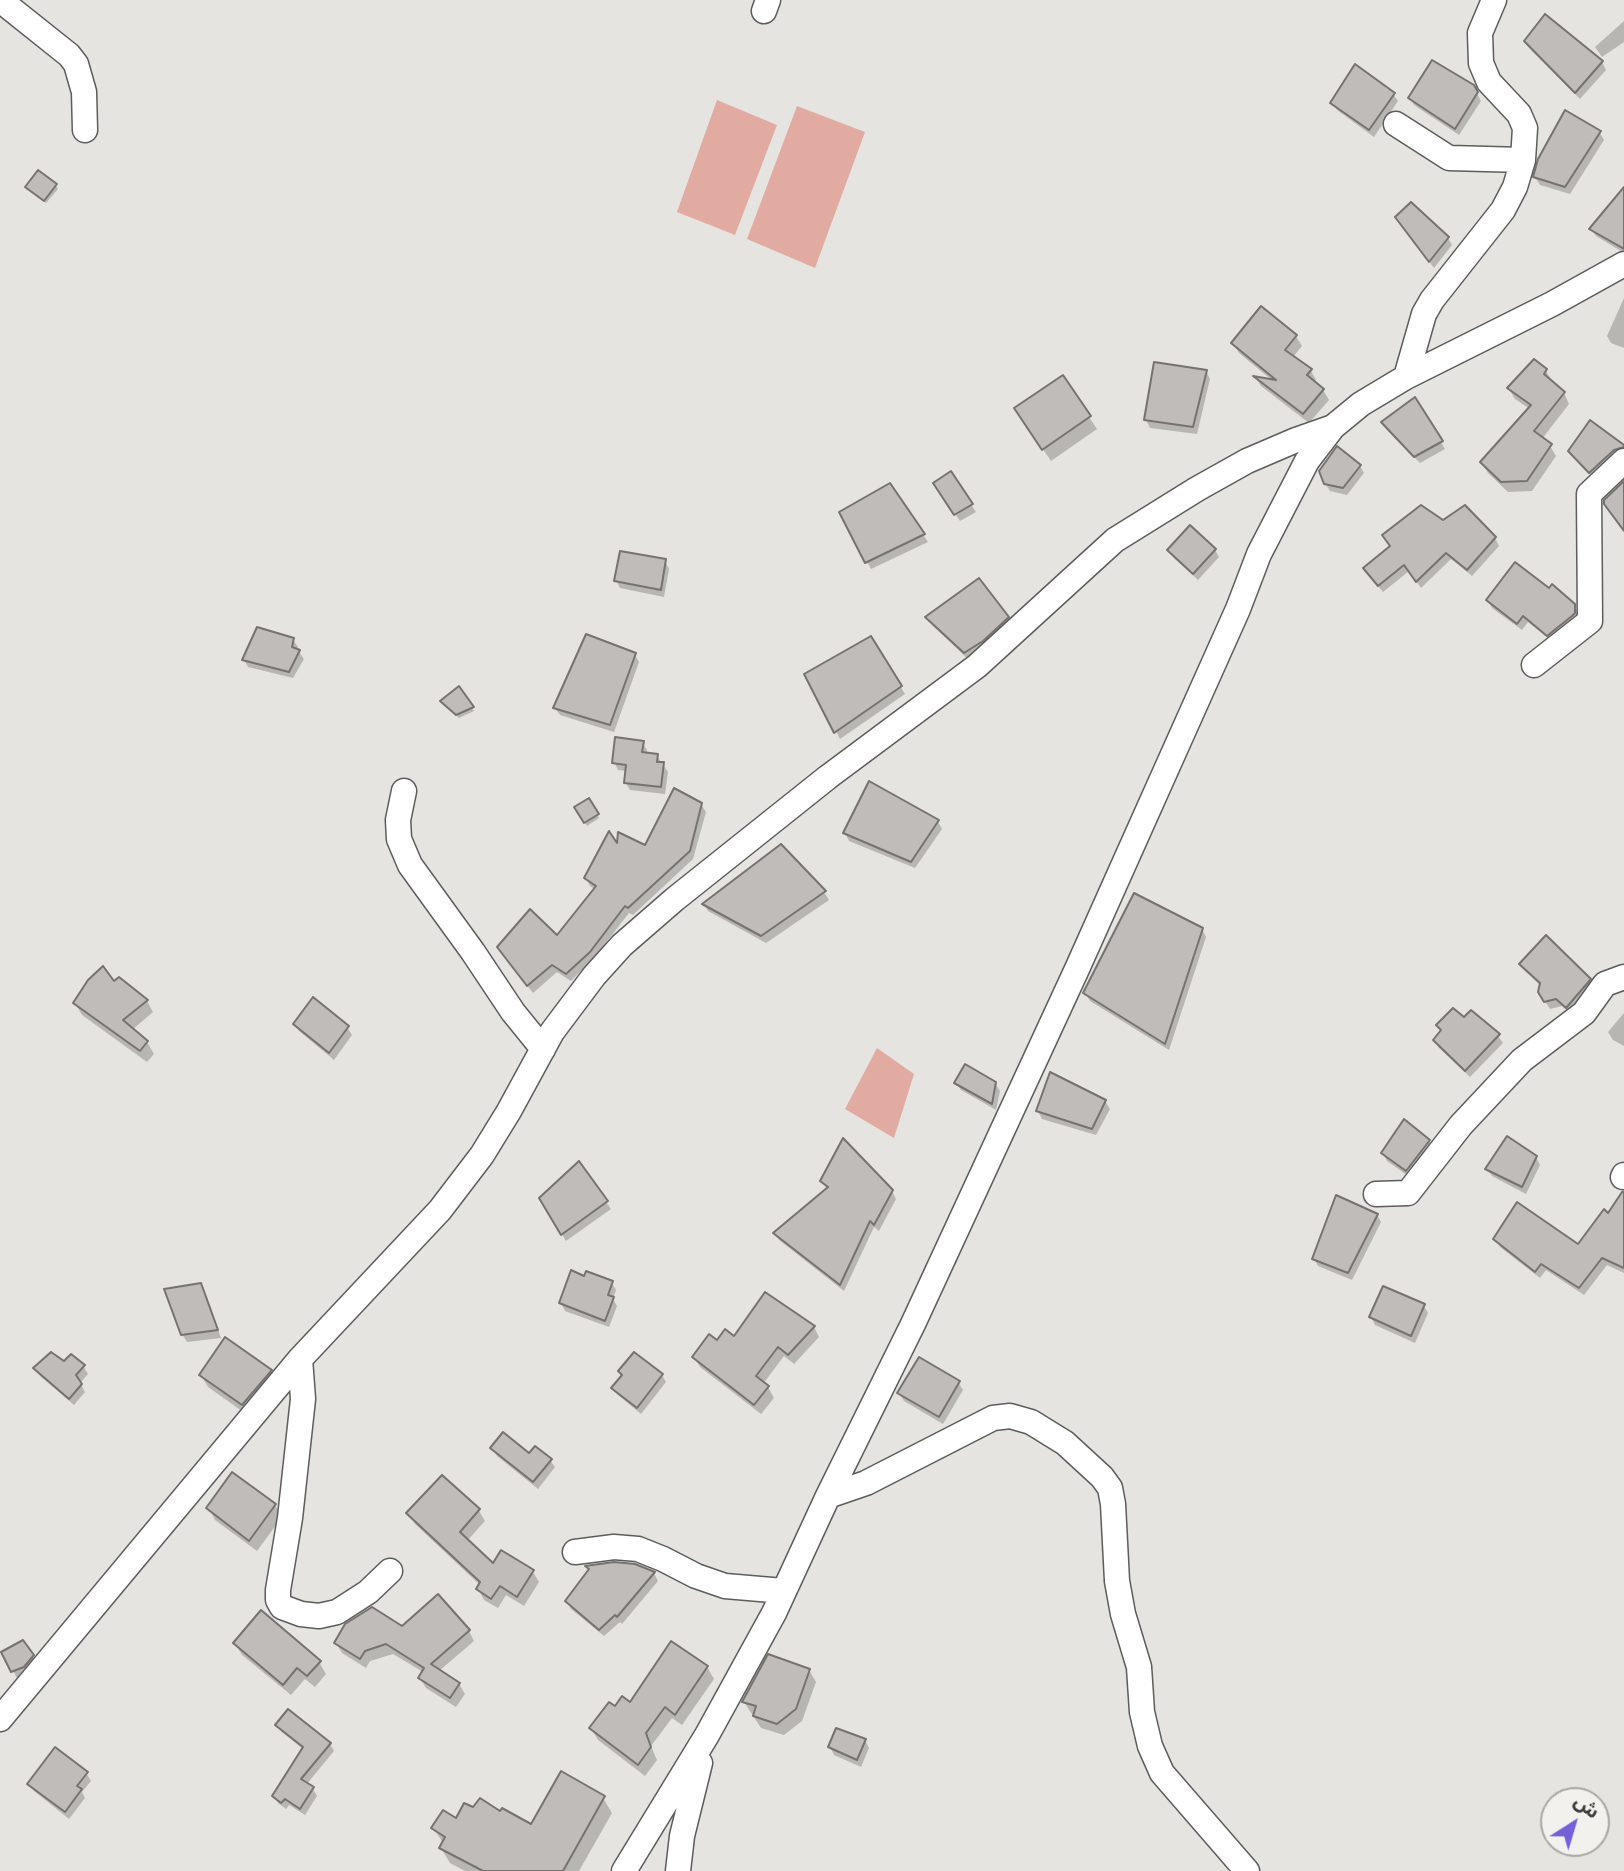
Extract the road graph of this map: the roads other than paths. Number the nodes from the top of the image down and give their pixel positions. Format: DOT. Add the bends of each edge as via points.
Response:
graph roads {
  1 [pos="0,0"];
  2 [pos="1494,0"];
  3 [pos="1396,124"];
  4 [pos="85,130"];
  5 [pos="1523,160"];
  6 [pos="1624,264"];
  7 [pos="1406,377"];
  8 [pos="1333,427"];
  9 [pos="1624,461"];
  10 [pos="1534,665"];
  11 [pos="404,791"];
  12 [pos="1624,977"];
  13 [pos="542,1049"];
  14 [pos="1376,1194"];
  15 [pos="300,1359"];
  16 [pos="828,1496"];
  17 [pos="575,1552"];
  18 [pos="390,1572"];
  19 [pos="784,1591"];
  20 [pos="0,1719"];
  21 [pos="707,1735"];
  22 [pos="624,1871"];
  23 [pos="678,1871"];
  24 [pos="1247,1871"];
  1 -- 4 [label="street" via="76,64 84,92"];
  2 -- 5 [label="street" via="1480,33 1481,63 1489,82 1525,128"];
  3 -- 5 [label="street" via="1449,158"];
  5 -- 7 [label="street" via="1503,209 1424,314"];
  6 -- 7 [label="street"];
  7 -- 8 [label="street"];
  8 -- 13 [label="street" via="1247,461 1115,540 977,666 817,785 622,945"];
  8 -- 16 [label="street" via="1307,461 1259,554 1077,969"];
  9 -- 10 [label="street" via="1589,494 1590,621"];
  11 -- 13 [label="street" via="399,839 410,865"];
  12 -- 14 [label="street" via="1605,984 1584,1013 1522,1060 1461,1125 1408,1193"];
  13 -- 15 [label="street" via="482,1155 440,1210"];
  15 -- 18 [label="street" via="303,1399 278,1600 282,1607 301,1614 337,1612"];
  15 -- 20 [label="street"];
  16 -- 19 [label="street"];
  16 -- 24 [label="street" via="866,1483 993,1418 1010,1416 1031,1422 1065,1443 1110,1488 1117,1581 1139,1667 1150,1746 1162,1773"];
  17 -- 19 [label="street" via="638,1549 725,1586"];
  19 -- 21 [label="street"];
  21 -- 22 [label="street"];
  21 -- 23 [label="street"];
}
